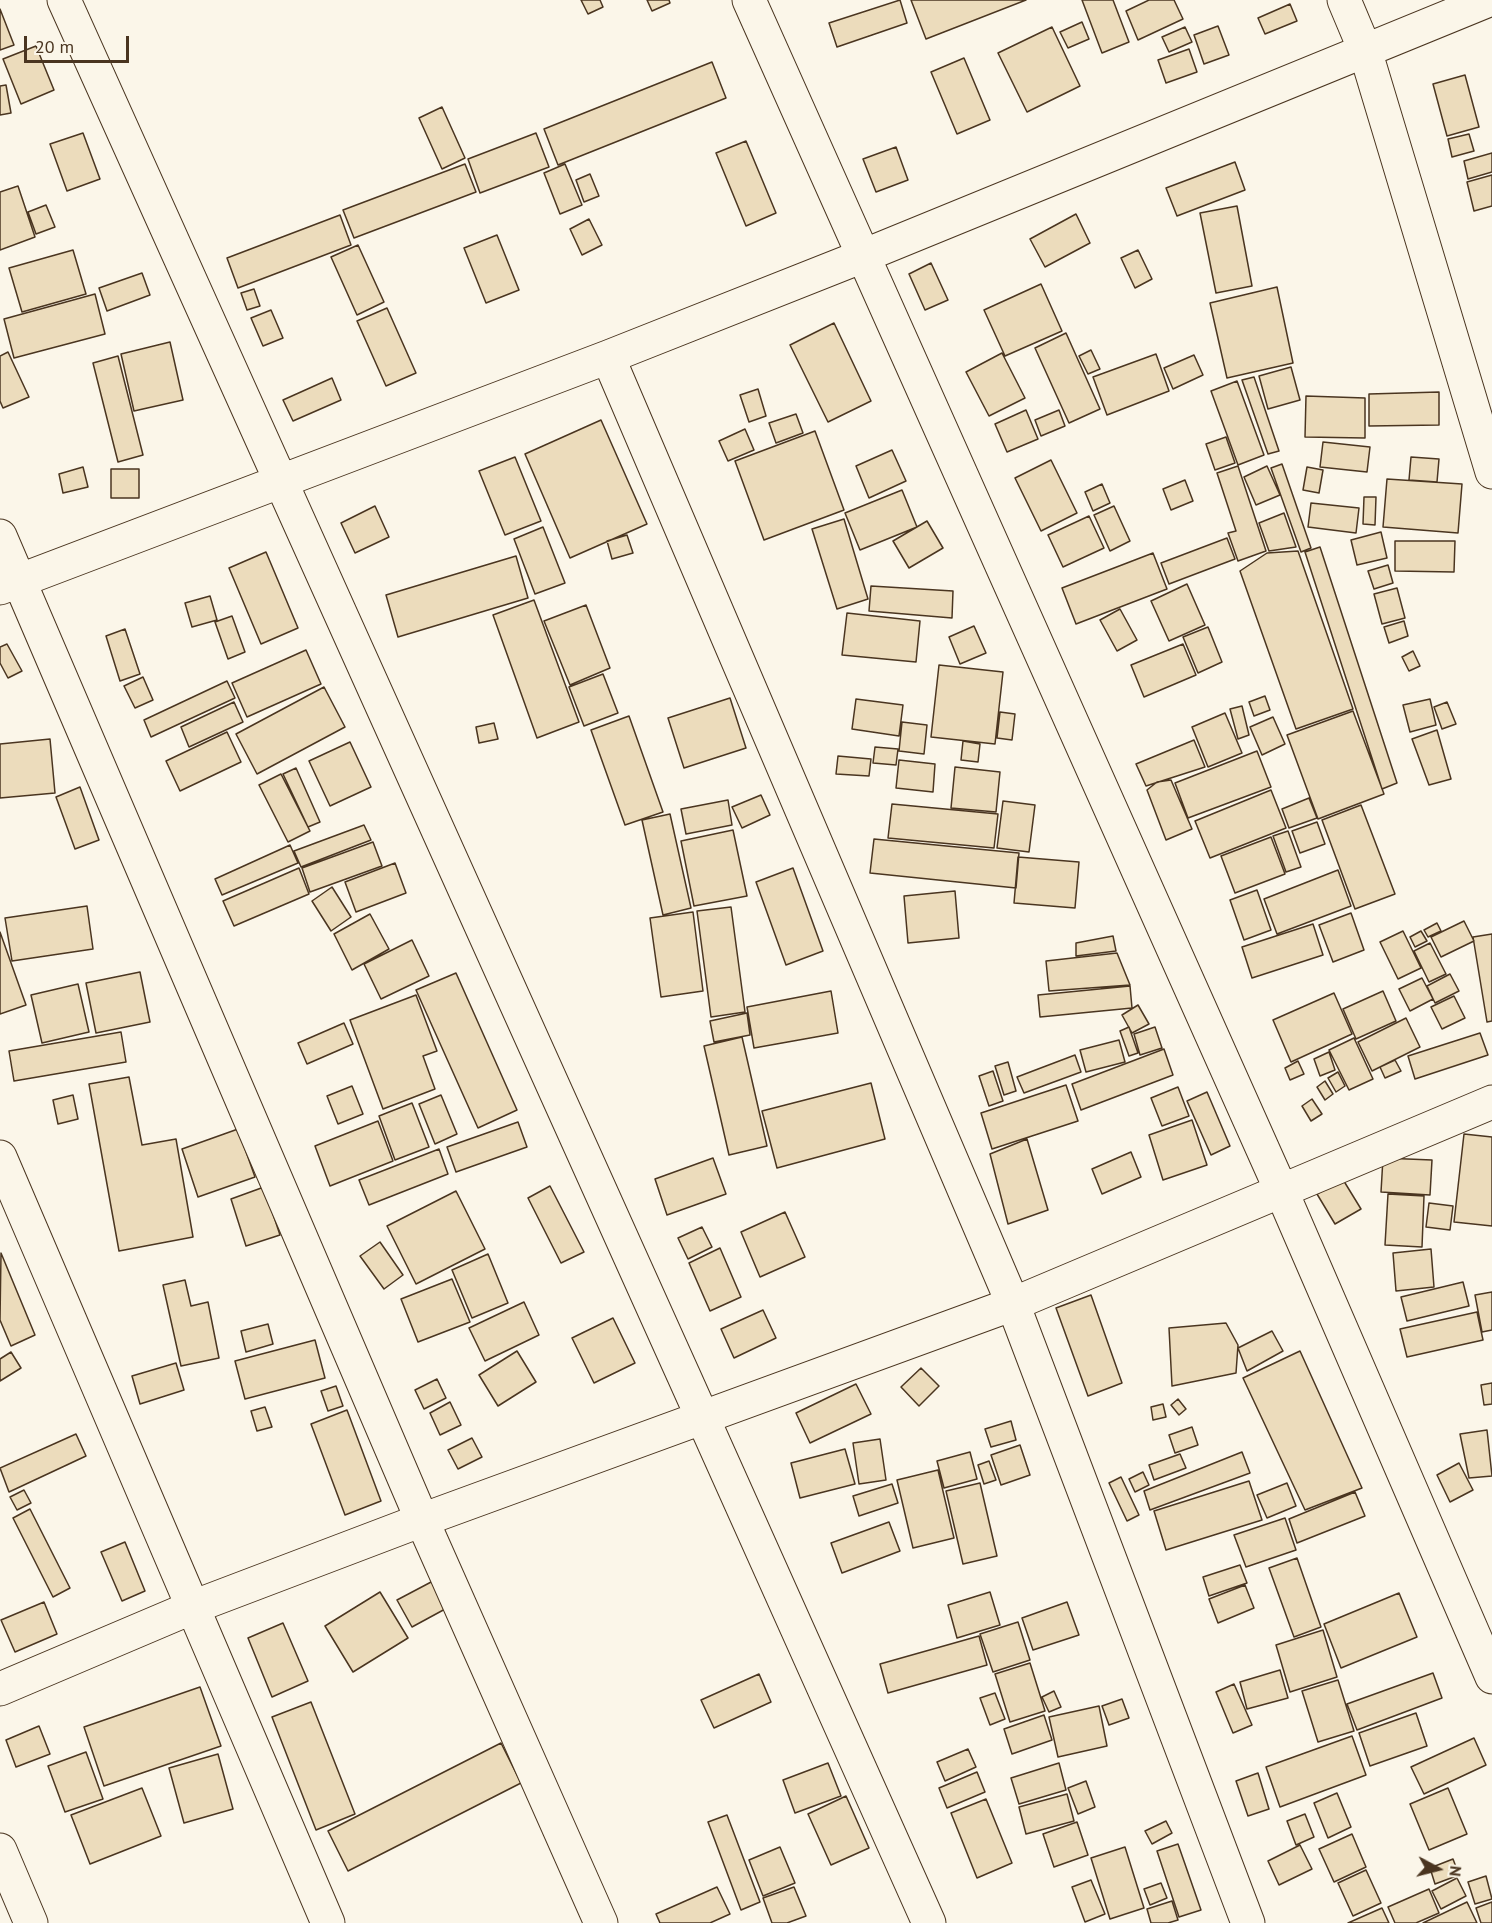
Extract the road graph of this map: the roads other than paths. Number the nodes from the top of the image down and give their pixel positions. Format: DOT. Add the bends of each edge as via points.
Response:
graph roads {
  1 [pos="64,0"];
  2 [pos="749,0"];
  3 [pos="1344,0"];
  4 [pos="1489,0"];
  5 [pos="1365,50"];
  6 [pos="863,256"];
  7 [pos="608,357"];
  8 [pos="1492,472"];
  9 [pos="280,483"];
  10 [pos="0,536"];
  11 [pos="9,584"];
  12 [pos="1492,1102"];
  13 [pos="0,1157"];
  14 [pos="1281,1190"];
  15 [pos="1013,1304"];
  16 [pos="704,1416"];
  17 [pos="422,1520"];
  18 [pos="193,1607"];
  19 [pos="1492,1677"];
  20 [pos="0,1689"];
  21 [pos="0,1850"];
  22 [pos="31,1923"];
  23 [pos="328,1923"];
  24 [pos="601,1923"];
  25 [pos="929,1923"];
  26 [pos="1248,1923"];
  1 -- 9 [label="street"];
  2 -- 6 [label="street"];
  3 -- 5 [label="street"];
  4 -- 5 [label="street"];
  5 -- 6 [label="street"];
  5 -- 8 [label="street"];
  6 -- 7 [label="street"];
  6 -- 14 [label="street"];
  7 -- 9 [label="street"];
  7 -- 15 [label="street"];
  9 -- 11 [label="street"];
  9 -- 16 [label="street"];
  10 -- 11 [label="street"];
  11 -- 17 [label="street"];
  12 -- 14 [label="street"];
  13 -- 18 [label="street"];
  14 -- 15 [label="street"];
  14 -- 19 [label="street"];
  15 -- 16 [label="street"];
  15 -- 26 [label="street"];
  16 -- 17 [label="street"];
  16 -- 25 [label="street"];
  17 -- 18 [label="street"];
  17 -- 24 [label="street"];
  18 -- 20 [label="street"];
  18 -- 23 [label="street"];
  21 -- 22 [label="street"];
}
